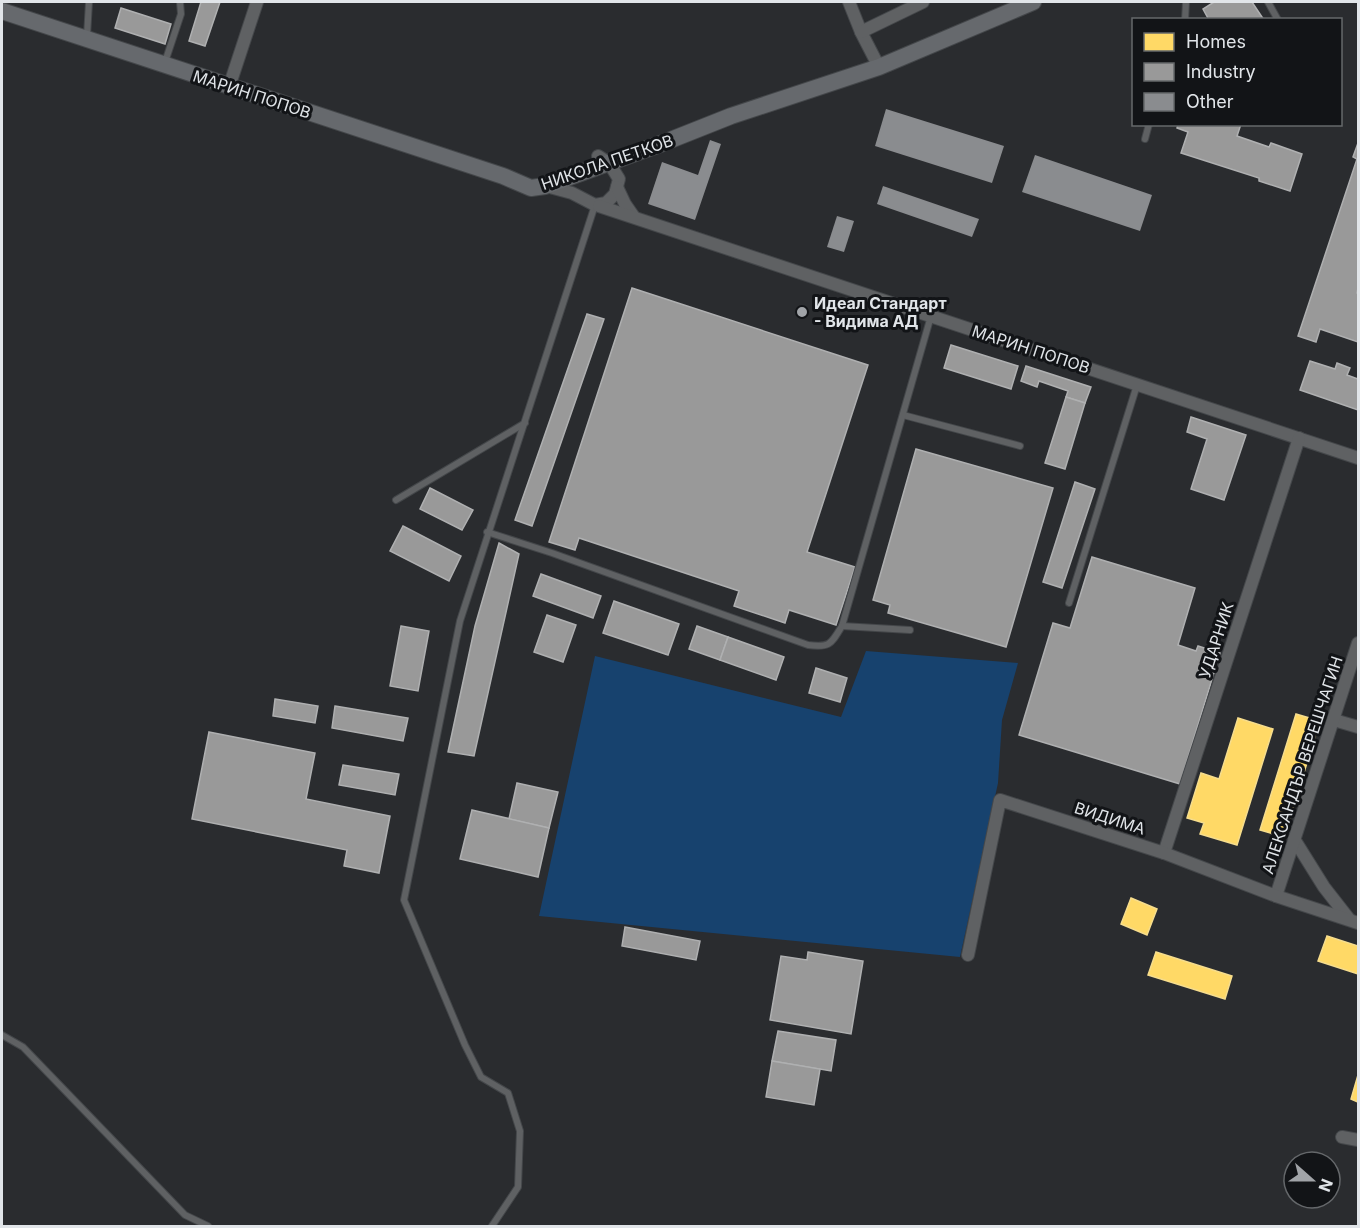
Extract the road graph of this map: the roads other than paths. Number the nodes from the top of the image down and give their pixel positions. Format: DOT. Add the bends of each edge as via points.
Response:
graph roads {
  1 [pos="89,2"];
  2 [pos="180,2"];
  3 [pos="257,2"];
  4 [pos="849,2"];
  5 [pos="923,2"];
  6 [pos="1034,2"];
  7 [pos="1186,2"];
  8 [pos="1268,2"];
  9 [pos="2,11"];
  10 [pos="1185,18"];
  11 [pos="1277,18"];
  12 [pos="861,32"];
  13 [pos="87,40"];
  14 [pos="164,66"];
  15 [pos="879,67"];
  16 [pos="230,87"];
  17 [pos="1148,126"];
  18 [pos="1144,139"];
  19 [pos="603,159"];
  20 [pos="577,168"];
  21 [pos="503,176"];
  22 [pos="545,186"];
  23 [pos="617,187"];
  24 [pos="578,196"];
  25 [pos="597,206"];
  26 [pos="634,217"];
  27 [pos="931,315"];
  28 [pos="1137,384"];
  29 [pos="903,415"];
  30 [pos="525,423"];
  31 [pos="1299,438"];
  32 [pos="1020,446"];
  33 [pos="1359,458"];
  34 [pos="396,500"];
  35 [pos="488,532"];
  36 [pos="1069,603"];
  37 [pos="842,626"];
  38 [pos="910,630"];
  39 [pos="1359,644"];
  40 [pos="1334,720"];
  41 [pos="1359,728"];
  42 [pos="1294,839"];
  43 [pos="1164,853"];
  44 [pos="1276,896"];
  45 [pos="1354,921"];
  46 [pos="968,955"];
  47 [pos="2,1035"];
  48 [pos="1342,1137"];
  49 [pos="1359,1140"];
  50 [pos="208,1227"];
  51 [pos="492,1227"];
  1 -- 13 [label="lane"];
  2 -- 14 [label="lane" via="181,14"];
  3 -- 16 [label="street"];
  4 -- 12 [label="street"];
  5 -- 12 [label="street"];
  6 -- 15 [label="main road, НИКОЛА ПЕТКОВ"];
  7 -- 10 [label="lane"];
  8 -- 11 [label="lane"];
  9 -- 13 [label="main road, МАРИН ПОПОВ"];
  12 -- 15 [label="street"];
  13 -- 14 [label="main road, МАРИН ПОПОВ"];
  14 -- 16 [label="main road, МАРИН ПОПОВ"];
  15 -- 19 [label="main road, НИКОЛА ПЕТКОВ" via="731,116 660,132"];
  16 -- 21 [label="main road, МАРИН ПОПОВ"];
  17 -- 18 [label="lane"];
  19 -- 20 [label="main road, НИКОЛА ПЕТКОВ"];
  19 -- 23 [label="street" via="619,179"];
  20 -- 21 [label="main road, НИКОЛА ПЕТКОВ" via="531,178"];
  20 -- 22 [label="main road, НИКОЛА ПЕТКОВ"];
  20 -- 24 [label="street"];
  21 -- 22 [label="main road, НИКОЛА ПЕТКОВ" via="531,188"];
  22 -- 24 [label="street"];
  23 -- 25 [label="street" via="611,200"];
  23 -- 26 [label="street"];
  24 -- 25 [label="street"];
  25 -- 26 [label="street, МАРИН ПОПОВ"];
  25 -- 30 [label="lane"];
  26 -- 27 [label="street, МАРИН ПОПОВ"];
  27 -- 28 [label="street, МАРИН ПОПОВ"];
  27 -- 29 [label="lane"];
  28 -- 31 [label="street, МАРИН ПОПОВ"];
  28 -- 36 [label="lane"];
  29 -- 32 [label="lane"];
  29 -- 37 [label="lane"];
  30 -- 34 [label="lane"];
  30 -- 35 [label="lane"];
  31 -- 33 [label="street, МАРИН ПОПОВ"];
  31 -- 43 [label="street, УДАРНИК"];
  35 -- 37 [label="lane" via="808,645 831,644"];
  35 -- 51 [label="lane" via="460,621 404,900 481,1077 508,1093 520,1131 518,1187"];
  37 -- 38 [label="lane"];
  39 -- 40 [label="street, АЛЕКСАНДЪР ВЕРЕШЧАГИН"];
  40 -- 41 [label="street"];
  40 -- 42 [label="street, АЛЕКСАНДЪР ВЕРЕШЧАГИН"];
  42 -- 44 [label="street, АЛЕКСАНДЪР ВЕРЕШЧАГИН"];
  42 -- 45 [label="street" via="1324,887"];
  43 -- 44 [label="street, ВИДИМА"];
  43 -- 46 [label="street, ВИДИМА" via="1000,800"];
  44 -- 45 [label="street, ВИДИМА"];
  47 -- 50 [label="lane" via="23,1047 185,1215"];
  48 -- 49 [label="street"];
}
